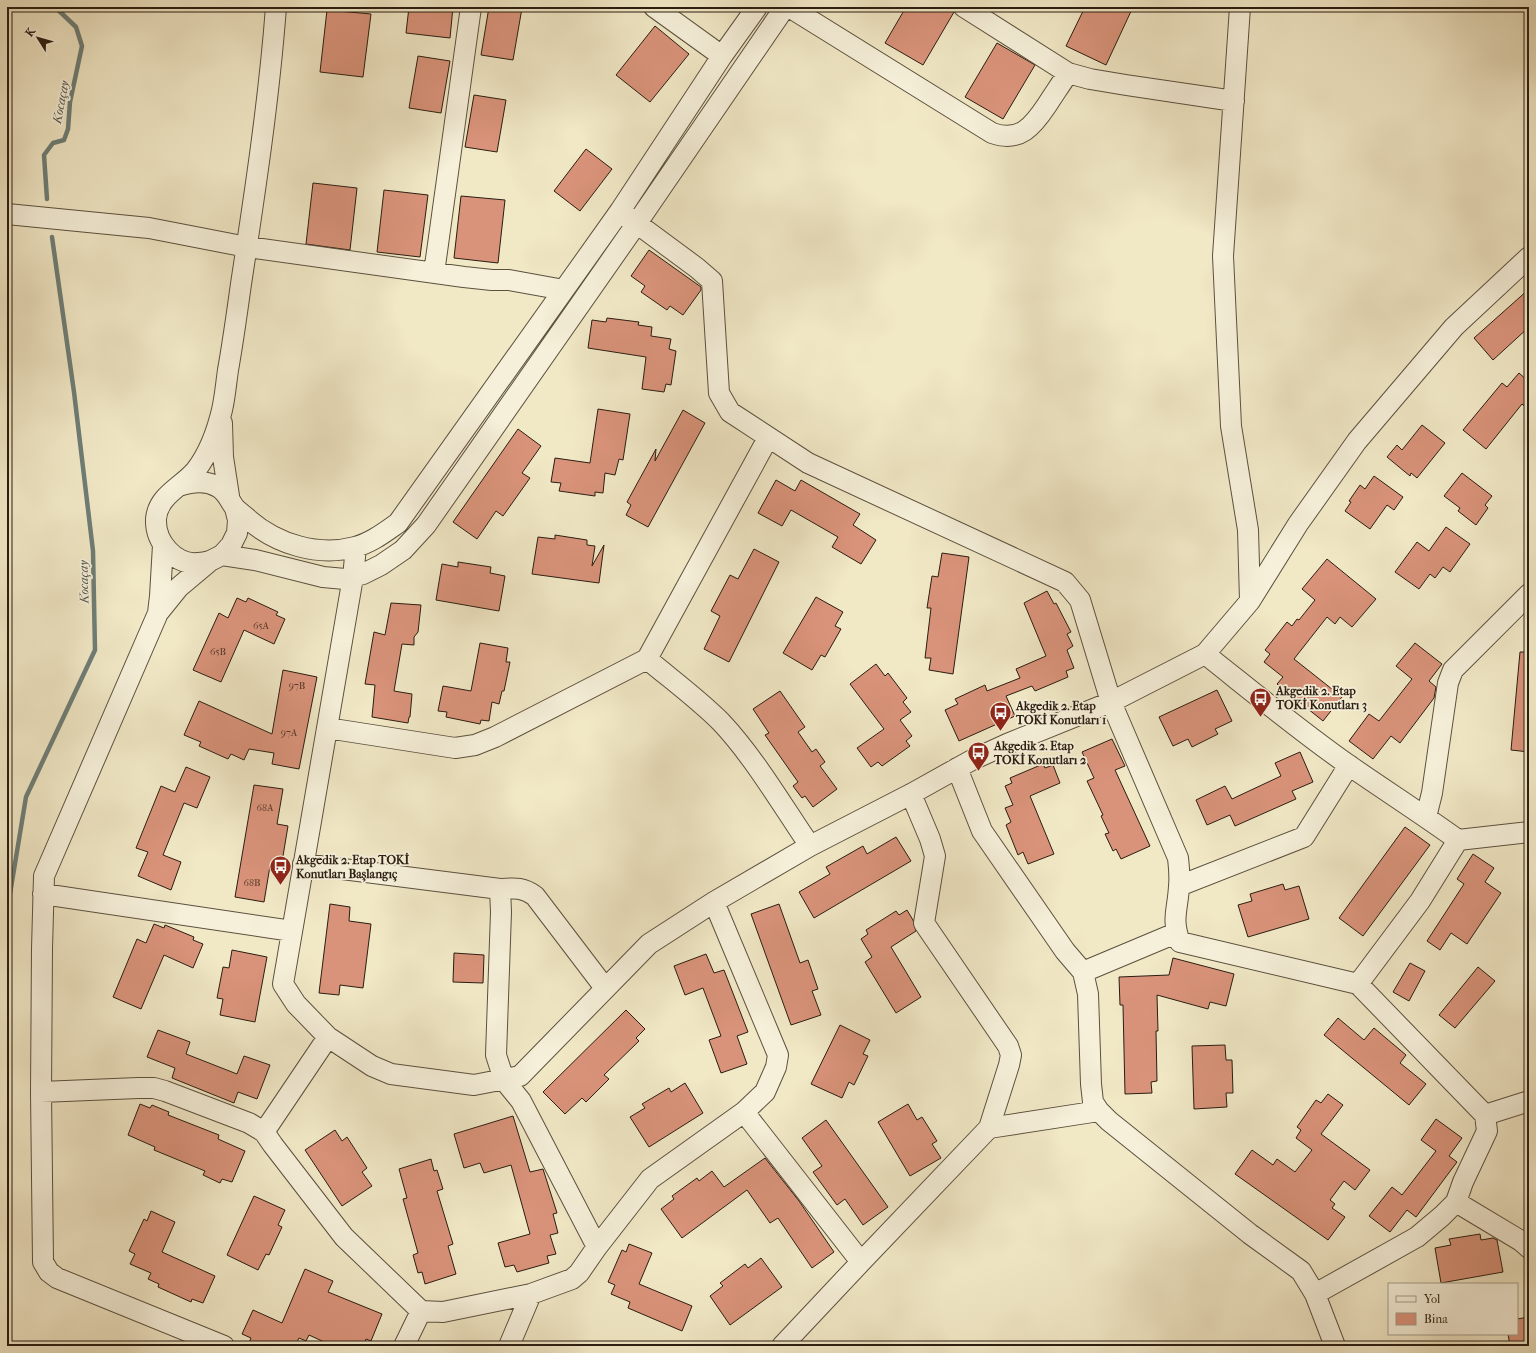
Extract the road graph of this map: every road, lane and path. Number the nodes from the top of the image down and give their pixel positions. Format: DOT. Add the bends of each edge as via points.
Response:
graph roads {
  1 [pos="276,7"];
  2 [pos="471,7"];
  3 [pos="654,7"];
  4 [pos="757,7"];
  5 [pos="786,7"];
  6 [pos="789,7"];
  7 [pos="964,7"];
  8 [pos="1240,7"];
  9 [pos="722,56"];
  10 [pos="1068,73"];
  11 [pos="1234,101"];
  12 [pos="620,211"];
  13 [pos="7,214"];
  14 [pos="637,223"];
  15 [pos="247,247"];
  16 [pos="1529,257"];
  17 [pos="434,273"];
  18 [pos="564,290"];
  19 [pos="222,411"];
  20 [pos="768,438"];
  21 [pos="179,486"];
  22 [pos="232,502"];
  23 [pos="163,545"];
  24 [pos="356,547"];
  25 [pos="216,558"];
  26 [pos="353,577"];
  27 [pos="1529,594"];
  28 [pos="1250,601"];
  29 [pos="158,613"];
  30 [pos="1205,654"];
  31 [pos="647,659"];
  32 [pos="1111,702"];
  33 [pos="327,728"];
  34 [pos="1349,765"];
  35 [pos="957,768"];
  36 [pos="911,794"];
  37 [pos="1426,816"];
  38 [pos="1529,832"];
  39 [pos="1458,840"];
  40 [pos="810,846"];
  41 [pos="303,864"];
  42 [pos="1179,886"];
  43 [pos="500,889"];
  44 [pos="43,894"];
  45 [pos="714,902"];
  46 [pos="292,931"];
  47 [pos="1176,933"];
  48 [pos="1083,972"];
  49 [pos="1358,984"];
  50 [pos="605,988"];
  51 [pos="328,1037"];
  52 [pos="504,1080"];
  53 [pos="41,1092"];
  54 [pos="1529,1100"];
  55 [pos="1099,1111"];
  56 [pos="744,1112"];
  57 [pos="1485,1115"];
  58 [pos="989,1128"];
  59 [pos="264,1132"];
  60 [pos="1456,1202"];
  61 [pos="596,1247"];
  62 [pos="1529,1248"];
  63 [pos="861,1262"];
  64 [pos="531,1294"];
  65 [pos="1315,1294"];
  66 [pos="421,1311"];
  67 [pos="224,1346"];
  68 [pos="404,1346"];
  69 [pos="509,1346"];
  70 [pos="782,1346"];
  71 [pos="1335,1346"];
  1 -- 15 [label="street" via="271,77"];
  2 -- 17 [label="street"];
  3 -- 9 [label="street"];
  4 -- 9 [label="street"];
  5 -- 14 [label="street"];
  6 -- 10 [label="street" via="992,133 1001,136 1014,136 1035,123"];
  7 -- 10 [label="street"];
  8 -- 11 [label="street"];
  9 -- 12 [label="street"];
  10 -- 11 [label="street" via="1090,79"];
  11 -- 28 [label="street" via="1224,256 1231,426 1248,530"];
  12 -- 14 [label="street"];
  12 -- 18 [label="street"];
  13 -- 15 [label="street" via="149,228"];
  14 -- 20 [label="street" via="712,281 719,394 730,412"];
  14 -- 26 [label="street" via="426,525 403,550 382,565"];
  15 -- 17 [label="street"];
  15 -- 19 [label="street"];
  16 -- 28 [label="street" via="1454,327 1357,441 1298,524"];
  17 -- 18 [label="street" via="509,280"];
  18 -- 24 [label="street" via="398,523 376,538"];
  19 -- 21 [label="street" via="204,456 195,470"];
  19 -- 22 [label="street" via="223,457"];
  20 -- 31 [label="street"];
  20 -- 32 [label="street" via="808,464 1065,582 1080,600"];
  21 -- 22 [label="street" via="192,482 206,482 218,487"];
  21 -- 23 [label="street" via="168,494 160,506 156,519"];
  22 -- 24 [label="street" via="269,535 300,547 321,550"];
  22 -- 25 [label="street" via="238,520 237,533 231,545"];
  23 -- 25 [label="street" via="172,555 184,561 197,564"];
  23 -- 29 [label="street"];
  24 -- 26 [label="street"];
  25 -- 26 [label="street" via="255,560 323,577"];
  25 -- 29 [label="street" via="179,586"];
  26 -- 33 [label="street"];
  27 -- 37 [label="street" via="1453,670 1448,684 1432,793"];
  28 -- 30 [label="street"];
  29 -- 44 [label="street" via="44,876"];
  30 -- 32 [label="street"];
  30 -- 34 [label="street"];
  31 -- 33 [label="street" via="475,745 455,748"];
  31 -- 40 [label="street" via="721,723 750,759"];
  32 -- 35 [label="street" via="1007,744"];
  32 -- 42 [label="street" via="1178,858"];
  33 -- 41 [label="street"];
  34 -- 37 [label="street"];
  34 -- 42 [label="street" via="1304,837"];
  35 -- 36 [label="street"];
  35 -- 48 [label="street" via="982,831"];
  36 -- 40 [label="street"];
  36 -- 58 [label="street" via="935,856 924,923 1008,1046 1011,1055"];
  37 -- 39 [label="street"];
  38 -- 39 [label="street"];
  39 -- 49 [label="street" via="1420,901"];
  40 -- 45 [label="street"];
  41 -- 43 [label="street"];
  41 -- 46 [label="street"];
  42 -- 47 [label="street" via="1174,922"];
  43 -- 50 [label="street" via="521,888 535,896"];
  43 -- 52 [label="street" via="496,1055"];
  44 -- 46 [label="street"];
  44 -- 53 [label="street"];
  45 -- 50 [label="street" via="649,944"];
  45 -- 56 [label="street" via="778,1055 776,1068 766,1092"];
  46 -- 51 [label="street" via="283,984 296,1004"];
  47 -- 48 [label="street"];
  47 -- 49 [label="street" via="1180,942"];
  48 -- 55 [label="street" via="1088,994 1093,1102"];
  49 -- 57 [label="street"];
  50 -- 52 [label="street" via="520,1076"];
  51 -- 52 [label="street" via="372,1066 391,1074 474,1085"];
  51 -- 59 [label="street"];
  52 -- 61 [label="street" via="521,1101"];
  53 -- 59 [label="street" via="154,1088 249,1123"];
  53 -- 67 [label="street" via="43,1262 49,1272 57,1278"];
  54 -- 57 [label="street"];
  55 -- 58 [label="street"];
  55 -- 65 [label="street" via="1109,1122 1250,1234 1301,1271"];
  56 -- 61 [label="street" via="650,1179"];
  56 -- 63 [label="street"];
  57 -- 60 [label="street" via="1487,1131"];
  58 -- 63 [label="street"];
  59 -- 66 [label="street" via="344,1237"];
  60 -- 62 [label="street"];
  60 -- 65 [label="street" via="1417,1237"];
  61 -- 64 [label="street" via="572,1279"];
  63 -- 70 [label="street"];
  64 -- 66 [label="street" via="443,1312"];
  64 -- 69 [label="street"];
  65 -- 71 [label="street"];
  66 -- 68 [label="street"];
}
